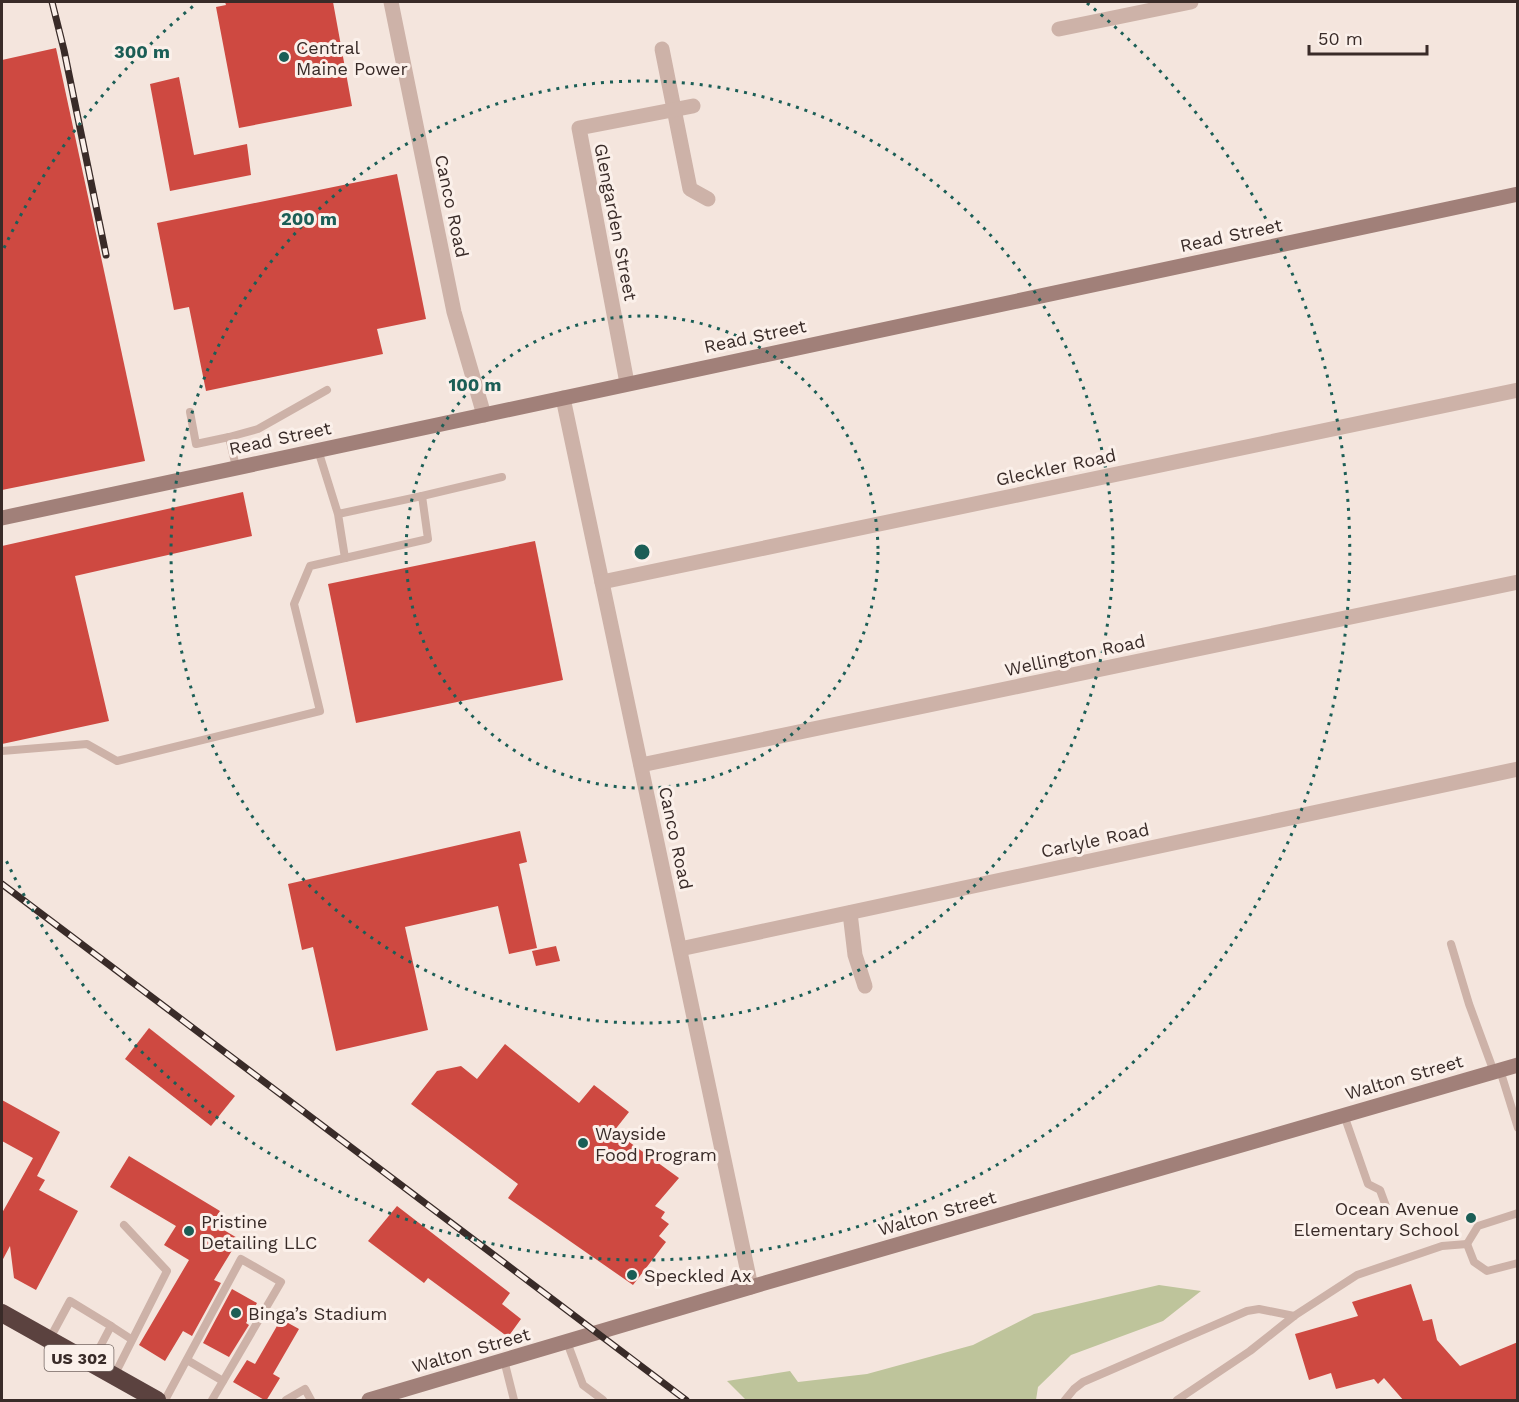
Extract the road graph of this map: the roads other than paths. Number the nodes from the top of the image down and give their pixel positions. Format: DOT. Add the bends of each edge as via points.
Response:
graph roads {
  1 [pos="392,2"];
  2 [pos="1191,2"];
  3 [pos="1059,29"];
  4 [pos="662,49"];
  5 [pos="693,106"];
  6 [pos="674,109"];
  7 [pos="1518,194"];
  8 [pos="708,199"];
  9 [pos="627,383"];
  10 [pos="327,390"];
  11 [pos="1518,390"];
  12 [pos="563,398"];
  13 [pos="190,412"];
  14 [pos="484,415"];
  15 [pos="229,437"];
  16 [pos="318,450"];
  17 [pos="236,467"];
  18 [pos="502,477"];
  19 [pos="422,496"];
  20 [pos="338,514"];
  21 [pos="2,518"];
  22 [pos="345,558"];
  23 [pos="602,582"];
  24 [pos="1518,582"];
  25 [pos="2,751"];
  26 [pos="641,765"];
  27 [pos="1518,769"];
  28 [pos="850,913"];
  29 [pos="1451,944"];
  30 [pos="680,949"];
  31 [pos="865,987"];
  32 [pos="1518,1065"];
  33 [pos="1497,1071"];
  34 [pos="1344,1115"];
  35 [pos="1518,1128"];
  36 [pos="1387,1209"];
  37 [pos="1518,1213"];
  38 [pos="124,1225"];
  39 [pos="1467,1244"];
  40 [pos="1518,1263"];
  41 [pos="751,1287"];
  42 [pos="2,1313"];
  43 [pos="1294,1316"];
  44 [pos="111,1326"];
  45 [pos="131,1339"];
  46 [pos="49,1340"];
  47 [pos="567,1342"];
  48 [pos="187,1360"];
  49 [pos="504,1360"];
  50 [pos="91,1364"];
  51 [pos="114,1376"];
  52 [pos="223,1381"];
  53 [pos="157,1401"];
  54 [pos="165,1401"];
  55 [pos="212,1401"];
  56 [pos="286,1401"];
  57 [pos="311,1401"];
  58 [pos="369,1401"];
  59 [pos="514,1401"];
  60 [pos="603,1401"];
  61 [pos="1065,1401"];
  62 [pos="1177,1401"];
  1 -- 14 [label="street, Canco Road" via="454,312"];
  2 -- 3 [label="street"];
  4 -- 6 [label="street"];
  5 -- 6 [label="street"];
  6 -- 8 [label="street" via="690,189"];
  6 -- 9 [label="street, Glengarden Street" via="579,128"];
  7 -- 9 [label="street, Read Street"];
  9 -- 12 [label="street, Read Street"];
  10 -- 15 [label="lane" via="258,429"];
  11 -- 23 [label="street, Gleckler Road"];
  12 -- 14 [label="street, Read Street"];
  12 -- 23 [label="street, Canco Road"];
  13 -- 15 [label="lane" via="196,444"];
  14 -- 16 [label="street, Read Street"];
  15 -- 17 [label="lane"];
  16 -- 17 [label="street, Read Street"];
  16 -- 20 [label="lane"];
  17 -- 21 [label="street, Read Street"];
  18 -- 19 [label="lane"];
  19 -- 20 [label="lane"];
  19 -- 22 [label="lane" via="428,539"];
  20 -- 22 [label="lane"];
  22 -- 25 [label="lane" via="310,566 294,604 320,711 117,761 87,744"];
  23 -- 26 [label="street, Canco Road"];
  24 -- 26 [label="street, Wellington Road"];
  26 -- 30 [label="street, Canco Road"];
  27 -- 28 [label="street, Carlyle Road"];
  28 -- 30 [label="street, Carlyle Road"];
  28 -- 31 [label="street" via="855,955"];
  29 -- 33 [label="lane" via="1468,1004"];
  30 -- 41 [label="street, Canco Road"];
  32 -- 33 [label="street, Walton Street"];
  33 -- 34 [label="street, Walton Street"];
  33 -- 35 [label="lane"];
  34 -- 36 [label="lane" via="1368,1184 1380,1190"];
  34 -- 41 [label="street, Walton Street"];
  37 -- 39 [label="lane" via="1478,1226"];
  38 -- 45 [label="lane" via="167,1271"];
  39 -- 40 [label="lane" via="1474,1262 1487,1270"];
  39 -- 43 [label="lane" via="1442,1246 1357,1275"];
  41 -- 47 [label="street, Walton Street"];
  42 -- 46 [label="highway, US 302"];
  43 -- 61 [label="lane" via="1259,1309 1247,1311 1083,1382"];
  43 -- 62 [label="lane"];
  44 -- 45 [label="lane"];
  44 -- 46 [label="lane" via="70,1301"];
  44 -- 50 [label="lane"];
  45 -- 51 [label="lane"];
  46 -- 50 [label="highway, US 302"];
  47 -- 49 [label="street, Walton Street"];
  47 -- 60 [label="lane" via="583,1385"];
  48 -- 52 [label="lane"];
  48 -- 52 [label="lane" via="241,1260 281,1282"];
  48 -- 54 [label="lane"];
  49 -- 58 [label="street, Walton Street"];
  49 -- 59 [label="lane"];
  50 -- 51 [label="highway, US 302"];
  51 -- 53 [label="highway, US 302"];
  52 -- 55 [label="lane"];
  56 -- 57 [label="lane" via="304,1389"];
}
